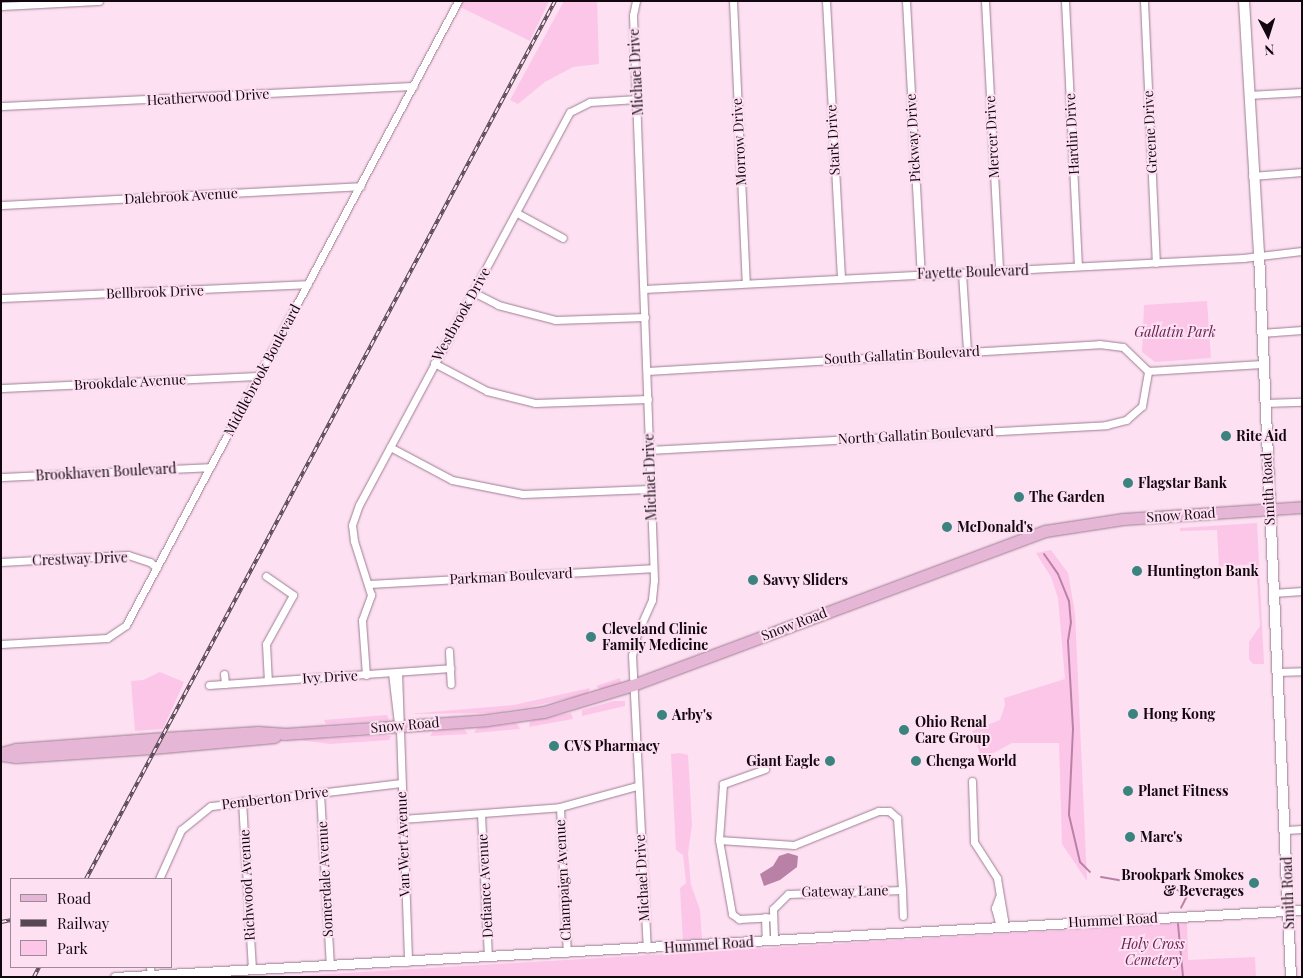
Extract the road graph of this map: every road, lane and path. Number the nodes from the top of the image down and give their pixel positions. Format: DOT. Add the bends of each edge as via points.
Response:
graph roads {
  1 [pos="99,1"];
  2 [pos="458,1"];
  3 [pos="636,1"];
  4 [pos="733,1"];
  5 [pos="826,1"];
  6 [pos="906,1"];
  7 [pos="986,1"];
  8 [pos="1065,1"];
  9 [pos="1144,1"];
  10 [pos="1244,1"];
  11 [pos="1,6"];
  12 [pos="414,86"];
  13 [pos="1302,92"];
  14 [pos="1248,95"];
  15 [pos="637,99"];
  16 [pos="1,106"];
  17 [pos="1302,172"];
  18 [pos="1252,176"];
  19 [pos="360,186"];
  20 [pos="1,205"];
  21 [pos="517,214"];
  22 [pos="563,238"];
  23 [pos="1302,251"];
  24 [pos="1259,254"];
  25 [pos="1156,263"];
  26 [pos="1078,266"];
  27 [pos="999,272"];
  28 [pos="962,273"];
  29 [pos="921,274"];
  30 [pos="841,279"];
  31 [pos="746,283"];
  32 [pos="308,284"];
  33 [pos="644,289"];
  34 [pos="473,292"];
  35 [pos="1,298"];
  36 [pos="645,318"];
  37 [pos="1302,330"];
  38 [pos="1261,334"];
  39 [pos="966,351"];
  40 [pos="434,363"];
  41 [pos="1262,364"];
  42 [pos="646,371"];
  43 [pos="1148,371"];
  44 [pos="259,376"];
  45 [pos="1,388"];
  46 [pos="648,399"];
  47 [pos="1302,402"];
  48 [pos="1264,403"];
  49 [pos="390,447"];
  50 [pos="649,450"];
  51 [pos="210,467"];
  52 [pos="1,477"];
  53 [pos="649,489"];
  54 [pos="1302,507"];
  55 [pos="1269,509"];
  56 [pos="1,562"];
  57 [pos="157,568"];
  58 [pos="653,568"];
  59 [pos="266,576"];
  60 [pos="368,584"];
  61 [pos="1302,591"];
  62 [pos="1273,593"];
  63 [pos="1,644"];
  64 [pos="448,651"];
  65 [pos="450,668"];
  66 [pos="1302,671"];
  67 [pos="1278,672"];
  68 [pos="395,673"];
  69 [pos="224,674"];
  70 [pos="366,675"];
  71 [pos="268,680"];
  72 [pos="225,684"];
  73 [pos="451,684"];
  74 [pos="209,685"];
  75 [pos="633,685"];
  76 [pos="398,726"];
  77 [pos="1,754"];
  78 [pos="765,769"];
  79 [pos="972,781"];
  80 [pos="400,783"];
  81 [pos="637,786"];
  82 [pos="320,793"];
  83 [pos="242,801"];
  84 [pos="560,807"];
  85 [pos="481,814"];
  86 [pos="402,819"];
  87 [pos="1302,829"];
  88 [pos="1286,830"];
  89 [pos="720,840"];
  90 [pos="159,878"];
  91 [pos="902,890"];
  92 [pos="1288,910"];
  93 [pos="1302,910"];
  94 [pos="903,916"];
  95 [pos="769,917"];
  96 [pos="1000,927"];
  97 [pos="770,940"];
  98 [pos="646,948"];
  99 [pos="567,953"];
  100 [pos="488,957"];
  101 [pos="408,962"];
  102 [pos="330,966"];
  103 [pos="252,969"];
  104 [pos="151,971"];
  105 [pos="115,977"];
  106 [pos="1291,977"];
  1 -- 11 [label="street"];
  2 -- 12 [label="street, Middlebrook Boulevard"];
  3 -- 15 [label="street, Michael Drive" via="633,15"];
  4 -- 31 [label="street, Morrow Drive"];
  5 -- 30 [label="street, Stark Drive"];
  6 -- 29 [label="street, Pickway Drive"];
  7 -- 27 [label="street, Mercer Drive"];
  8 -- 26 [label="street, Hardin Drive"];
  9 -- 25 [label="street, Greene Drive"];
  10 -- 14 [label="main road, Smith Road"];
  12 -- 16 [label="street, Heatherwood Drive"];
  12 -- 19 [label="street, Middlebrook Boulevard"];
  13 -- 14 [label="street"];
  14 -- 18 [label="main road, Smith Road"];
  15 -- 21 [label="street, Westbrook Drive" via="590,102 570,112"];
  15 -- 33 [label="street, Michael Drive"];
  17 -- 18 [label="street"];
  18 -- 24 [label="main road, Smith Road"];
  19 -- 20 [label="street, Dalebrook Avenue"];
  19 -- 32 [label="street, Middlebrook Boulevard"];
  21 -- 22 [label="street"];
  21 -- 34 [label="street, Westbrook Drive"];
  23 -- 24 [label="street, Fayette Boulevard"];
  24 -- 25 [label="street, Fayette Boulevard"];
  24 -- 38 [label="main road, Smith Road"];
  25 -- 26 [label="street, Fayette Boulevard"];
  26 -- 27 [label="street, Fayette Boulevard"];
  27 -- 28 [label="street, Fayette Boulevard"];
  28 -- 29 [label="street, Fayette Boulevard"];
  28 -- 39 [label="street"];
  29 -- 30 [label="street, Fayette Boulevard"];
  30 -- 31 [label="street, Fayette Boulevard"];
  31 -- 33 [label="street, Fayette Boulevard"];
  32 -- 35 [label="street, Bellbrook Drive"];
  32 -- 44 [label="street, Middlebrook Boulevard"];
  33 -- 36 [label="street, Michael Drive"];
  34 -- 36 [label="street" via="498,306 555,320"];
  34 -- 40 [label="street, Westbrook Drive"];
  36 -- 42 [label="street, Michael Drive"];
  37 -- 38 [label="street"];
  38 -- 41 [label="main road, Smith Road"];
  39 -- 42 [label="street, South Gallatin Boulevard"];
  39 -- 43 [label="street, South Gallatin Boulevard" via="1099,344 1123,347"];
  40 -- 46 [label="street" via="487,391 535,403"];
  40 -- 49 [label="street, Westbrook Drive"];
  41 -- 43 [label="street"];
  41 -- 48 [label="main road, Smith Road"];
  42 -- 46 [label="street, Michael Drive"];
  43 -- 50 [label="street, North Gallatin Boulevard" via="1142,406 1126,420 1106,425"];
  44 -- 45 [label="street, Brookdale Avenue"];
  44 -- 51 [label="street, Middlebrook Boulevard"];
  46 -- 50 [label="street, Michael Drive"];
  47 -- 48 [label="street"];
  48 -- 55 [label="main road, Smith Road"];
  49 -- 53 [label="street" via="452,480 523,494"];
  49 -- 60 [label="street, Westbrook Drive" via="352,524 354,542"];
  50 -- 53 [label="street, Michael Drive"];
  51 -- 52 [label="street, Brookhaven Boulevard"];
  51 -- 57 [label="street, Middlebrook Boulevard"];
  53 -- 58 [label="street, Michael Drive"];
  54 -- 55 [label="main road, Snow Road"];
  55 -- 62 [label="main road, Smith Road"];
  55 -- 75 [label="main road, Snow Road" via="1118,520 1042,532"];
  56 -- 57 [label="street, Crestway Drive" via="128,555 150,562"];
  57 -- 63 [label="street, Middlebrook Boulevard" via="126,625 115,635 98,640"];
  58 -- 60 [label="street, Parkman Boulevard"];
  58 -- 75 [label="street, Michael Drive" via="652,600 632,655"];
  59 -- 71 [label="street" via="292,595 266,644"];
  60 -- 70 [label="street" via="371,595 362,620"];
  61 -- 62 [label="street"];
  62 -- 67 [label="main road, Smith Road"];
  64 -- 65 [label="street"];
  65 -- 68 [label="street, Ivy Drive"];
  65 -- 73 [label="street"];
  66 -- 67 [label="street"];
  67 -- 88 [label="main road, Smith Road"];
  68 -- 70 [label="street, Ivy Drive"];
  68 -- 76 [label="street, Van Wert Avenue"];
  69 -- 72 [label="street"];
  70 -- 71 [label="street, Ivy Drive"];
  71 -- 72 [label="street, Ivy Drive"];
  72 -- 74 [label="street, Ivy Drive"];
  75 -- 76 [label="main road, Snow Road" via="544,712"];
  75 -- 81 [label="street, Michael Drive"];
  76 -- 77 [label="main road, Snow Road" via="284,734 236,733 16,749"];
  76 -- 80 [label="street, Van Wert Avenue"];
  78 -- 89 [label="street" via="724,784"];
  79 -- 96 [label="street" via="974,842 995,873 999,897 995,908"];
  80 -- 82 [label="street, Pemberton Drive"];
  80 -- 86 [label="street, Van Wert Avenue"];
  81 -- 84 [label="street"];
  81 -- 98 [label="street, Michael Drive"];
  82 -- 83 [label="street, Pemberton Drive"];
  82 -- 102 [label="street, Somerdale Avenue"];
  83 -- 90 [label="street, Pemberton Drive" via="210,806 194,817 181,830"];
  83 -- 103 [label="street, Richwood Avenue"];
  84 -- 85 [label="street"];
  84 -- 99 [label="street, Champaign Avenue"];
  85 -- 86 [label="street"];
  85 -- 100 [label="street, Defiance Avenue"];
  86 -- 101 [label="street, Van Wert Avenue"];
  87 -- 88 [label="street"];
  88 -- 92 [label="main road, Smith Road"];
  89 -- 91 [label="street, Gateway Lane" via="794,845 858,818 889,811 898,818"];
  89 -- 95 [label="street" via="732,914 739,919"];
  91 -- 94 [label="street, Gateway Lane"];
  91 -- 95 [label="street, Gateway Lane" via="788,894 776,904"];
  92 -- 93 [label="street, Hummel Road"];
  92 -- 96 [label="street, Hummel Road"];
  92 -- 106 [label="main road, Smith Road"];
  95 -- 97 [label="street"];
  96 -- 97 [label="street, Hummel Road"];
  97 -- 98 [label="street, Hummel Road"];
  98 -- 99 [label="street, Hummel Road"];
  99 -- 100 [label="street, Hummel Road"];
  100 -- 101 [label="street, Hummel Road"];
  101 -- 102 [label="street, Hummel Road"];
  102 -- 103 [label="street, Hummel Road"];
  103 -- 104 [label="street, Hummel Road"];
  104 -- 105 [label="street, Hummel Road"];
}
